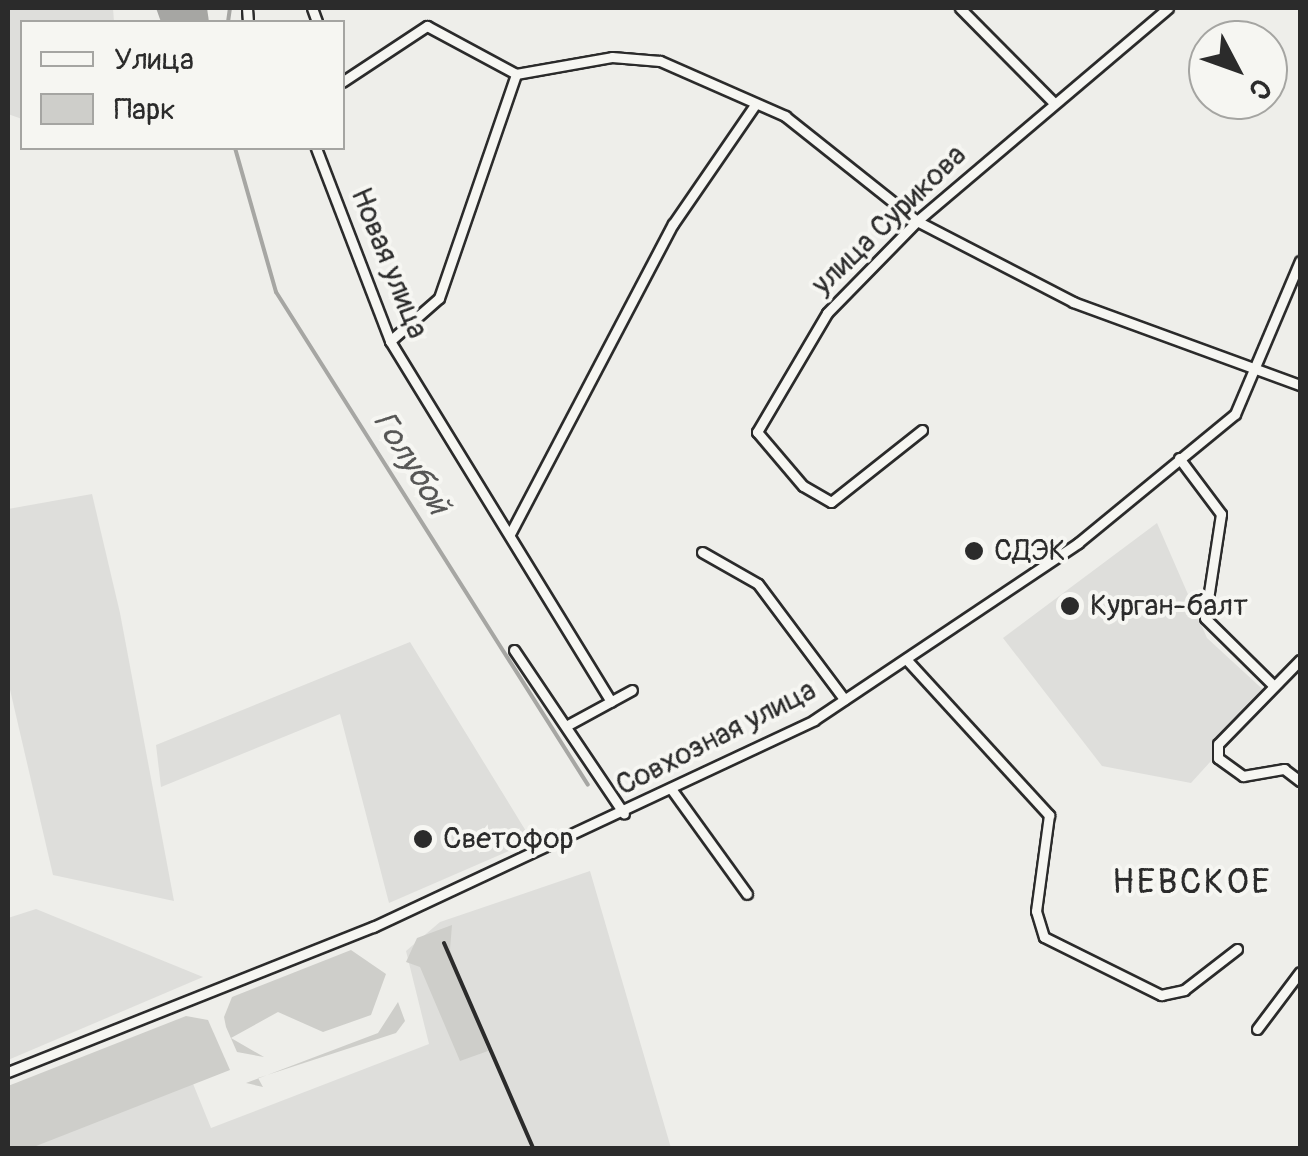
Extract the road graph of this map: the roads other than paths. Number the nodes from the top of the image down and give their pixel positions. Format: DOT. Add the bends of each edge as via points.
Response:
graph roads {
  1 [pos="960,8"];
  2 [pos="1168,8"];
  3 [pos="516,74"];
  4 [pos="345,80"];
  5 [pos="1053,102"];
  6 [pos="754,106"];
  7 [pos="317,150"];
  8 [pos="917,220"];
  9 [pos="1300,261"];
  10 [pos="390,341"];
  11 [pos="1254,374"];
  12 [pos="1300,385"];
  13 [pos="922,430"];
  14 [pos="1179,458"];
  15 [pos="510,534"];
  16 [pos="702,552"];
  17 [pos="514,650"];
  18 [pos="906,660"];
  19 [pos="1300,660"];
  20 [pos="1274,684"];
  21 [pos="632,690"];
  22 [pos="844,699"];
  23 [pos="611,702"];
  24 [pos="566,726"];
  25 [pos="1300,781"];
  26 [pos="672,790"];
  27 [pos="624,814"];
  28 [pos="747,894"];
  29 [pos="1237,949"];
  30 [pos="1300,972"];
  31 [pos="1258,1029"];
  32 [pos="8,1072"];
  1 -- 5 [label="street"];
  2 -- 5 [label="street, улица Сурикова"];
  3 -- 4 [label="street" via="427,26"];
  3 -- 6 [label="street" via="636,56"];
  3 -- 10 [label="street" via="439,298"];
  5 -- 8 [label="street, улица Сурикова"];
  6 -- 8 [label="street" via="784,116"];
  6 -- 15 [label="street" via="673,224"];
  7 -- 10 [label="street, Новая улица"];
  8 -- 11 [label="street" via="1073,302"];
  8 -- 13 [label="street, улица Сурикова" via="826,313 756,432 803,486 831,502"];
  9 -- 11 [label="street, Совхозная улица" via="1259,344"];
  10 -- 15 [label="street, Новая улица"];
  11 -- 12 [label="street"];
  11 -- 14 [label="street, Совхозная улица" via="1235,414"];
  14 -- 18 [label="street, Совхозная улица" via="1078,543"];
  14 -- 20 [label="street" via="1221,514 1205,618"];
  15 -- 23 [label="street, Новая улица"];
  16 -- 22 [label="street" via="758,584"];
  17 -- 24 [label="street"];
  18 -- 22 [label="street, Совхозная улица"];
  18 -- 29 [label="street" via="1049,815 1036,911 1044,937 1161,995 1184,990"];
  19 -- 20 [label="street"];
  20 -- 25 [label="street" via="1224,731 1218,758 1244,776 1284,769"];
  21 -- 23 [label="street"];
  22 -- 26 [label="street, Совхозная улица"];
  23 -- 24 [label="street"];
  24 -- 27 [label="street"];
  26 -- 27 [label="street, Совхозная улица"];
  26 -- 28 [label="street"];
  27 -- 32 [label="street, Совхозная улица" via="373,928"];
  30 -- 31 [label="street"];
}
